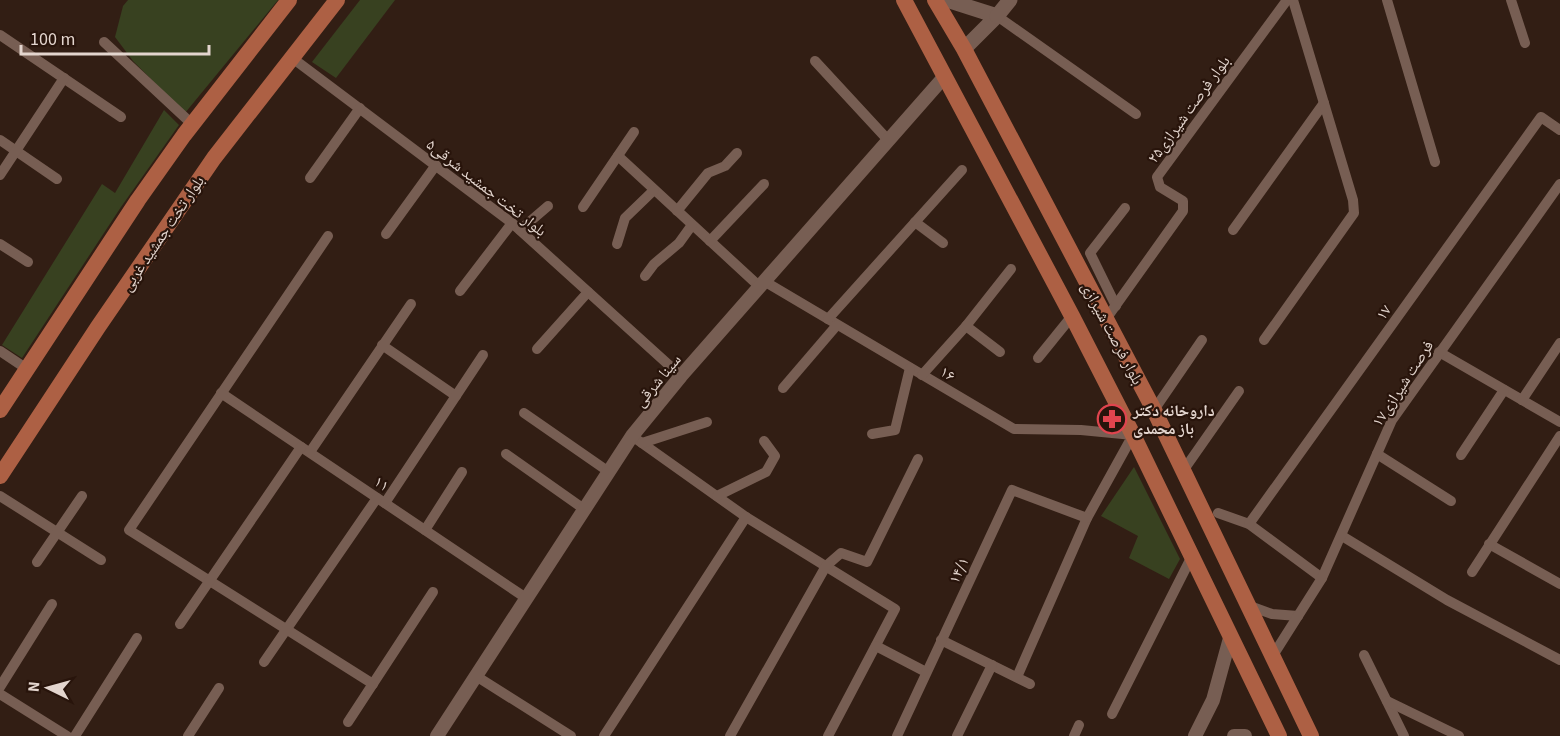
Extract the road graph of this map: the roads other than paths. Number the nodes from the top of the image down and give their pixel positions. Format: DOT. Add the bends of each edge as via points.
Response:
graph roads {
  1 [pos="289,0"];
  2 [pos="904,0"];
  3 [pos="935,0"];
  4 [pos="947,0"];
  5 [pos="1010,0"];
  6 [pos="1287,0"];
  7 [pos="1293,0"];
  8 [pos="1387,0"];
  9 [pos="1511,0"];
  10 [pos="335,1"];
  11 [pos="997,16"];
  12 [pos="0,35"];
  13 [pos="104,42"];
  14 [pos="1525,43"];
  15 [pos="964,49"];
  16 [pos="291,57"];
  17 [pos="815,61"];
  18 [pos="945,76"];
  19 [pos="64,78"];
  20 [pos="1324,103"];
  21 [pos="360,108"];
  22 [pos="1136,114"];
  23 [pos="121,117"];
  24 [pos="192,124"];
  25 [pos="1560,130"];
  26 [pos="634,132"];
  27 [pos="0,140"];
  28 [pos="888,140"];
  29 [pos="16,151"];
  30 [pos="737,153"];
  31 [pos="618,156"];
  32 [pos="1436,162"];
  33 [pos="436,165"];
  34 [pos="962,170"];
  35 [pos="0,175"];
  36 [pos="310,178"];
  37 [pos="57,179"];
  38 [pos="1560,183"];
  39 [pos="764,184"];
  40 [pos="654,190"];
  41 [pos="548,206"];
  42 [pos="583,207"];
  43 [pos="1125,208"];
  44 [pos="677,211"];
  45 [pos="915,222"];
  46 [pos="692,225"];
  47 [pos="516,226"];
  48 [pos="1233,230"];
  49 [pos="386,234"];
  50 [pos="328,236"];
  51 [pos="710,241"];
  52 [pos="943,243"];
  53 [pos="0,244"];
  54 [pos="617,244"];
  55 [pos="1090,254"];
  56 [pos="28,262"];
  57 [pos="1011,269"];
  58 [pos="1081,271"];
  59 [pos="645,276"];
  60 [pos="762,284"];
  61 [pos="460,291"];
  62 [pos="588,292"];
  63 [pos="411,304"];
  64 [pos="1111,312"];
  65 [pos="1072,316"];
  66 [pos="833,322"];
  67 [pos="966,326"];
  68 [pos="1202,340"];
  69 [pos="1264,340"];
  70 [pos="1560,343"];
  71 [pos="382,345"];
  72 [pos="537,349"];
  73 [pos="0,351"];
  74 [pos="1000,352"];
  75 [pos="1439,352"];
  76 [pos="483,356"];
  77 [pos="1038,358"];
  78 [pos="910,368"];
  79 [pos="27,369"];
  80 [pos="922,375"];
  81 [pos="681,376"];
  82 [pos="783,388"];
  83 [pos="1504,390"];
  84 [pos="1239,391"];
  85 [pos="221,393"];
  86 [pos="456,396"];
  87 [pos="1522,400"];
  88 [pos="0,410"];
  89 [pos="1154,410"];
  90 [pos="524,413"];
  91 [pos="707,422"];
  92 [pos="1560,422"];
  93 [pos="872,434"];
  94 [pos="1133,435"];
  95 [pos="1560,436"];
  96 [pos="637,439"];
  97 [pos="764,441"];
  98 [pos="305,450"];
  99 [pos="506,454"];
  100 [pos="1377,454"];
  101 [pos="1461,455"];
  102 [pos="918,459"];
  103 [pos="1183,471"];
  104 [pos="462,472"];
  105 [pos="609,472"];
  106 [pos="0,476"];
  107 [pos="0,495"];
  108 [pos="82,496"];
  109 [pos="717,496"];
  110 [pos="381,500"];
  111 [pos="1451,501"];
  112 [pos="584,509"];
  113 [pos="1218,513"];
  114 [pos="746,517"];
  115 [pos="1087,518"];
  116 [pos="1249,524"];
  117 [pos="425,530"];
  118 [pos="57,532"];
  119 [pos="1342,536"];
  120 [pos="1489,544"];
  121 [pos="1192,556"];
  122 [pos="101,560"];
  123 [pos="37,562"];
  124 [pos="826,566"];
  125 [pos="1472,572"];
  126 [pos="1322,578"];
  127 [pos="210,581"];
  128 [pos="1560,584"];
  129 [pos="433,592"];
  130 [pos="526,598"];
  131 [pos="51,604"];
  132 [pos="1247,605"];
  133 [pos="1298,616"];
  134 [pos="180,624"];
  135 [pos="286,629"];
  136 [pos="137,638"];
  137 [pos="1230,638"];
  138 [pos="942,640"];
  139 [pos="876,646"];
  140 [pos="1364,655"];
  141 [pos="1272,657"];
  142 [pos="1560,660"];
  143 [pos="264,662"];
  144 [pos="992,665"];
  145 [pos="926,672"];
  146 [pos="476,676"];
  147 [pos="1017,677"];
  148 [pos="373,684"];
  149 [pos="1030,684"];
  150 [pos="0,687"];
  151 [pos="219,688"];
  152 [pos="0,694"];
  153 [pos="1387,701"];
  154 [pos="1112,714"];
  155 [pos="348,722"];
  156 [pos="1079,725"];
  157 [pos="67,736"];
  158 [pos="75,736"];
  159 [pos="188,736"];
  160 [pos="436,736"];
  161 [pos="571,736"];
  162 [pos="604,736"];
  163 [pos="730,736"];
  164 [pos="828,736"];
  165 [pos="897,736"];
  166 [pos="957,736"];
  167 [pos="1074,736"];
  168 [pos="1195,736"];
  169 [pos="1234,736"];
  170 [pos="1245,736"];
  171 [pos="1278,736"];
  172 [pos="1311,736"];
  173 [pos="1404,736"];
  174 [pos="1459,736"];
  1 -- 24 [label="main road"];
  2 -- 18 [label="main road, بلوار فرصت شیرازی"];
  3 -- 15 [label="main road, بلوار فرصت شیرازی"];
  4 -- 11 [label="main road"];
  5 -- 11 [label="main road"];
  6 -- 64 [label="street, بلوار فرصت شیرازی۲۵" via="1157,177 1160,187 1183,201 1183,211"];
  7 -- 20 [label="street"];
  8 -- 32 [label="street"];
  9 -- 14 [label="street"];
  10 -- 16 [label="main road, بلوار تخت جمشید غربی"];
  11 -- 15 [label="main road"];
  11 -- 22 [label="street"];
  12 -- 19 [label="street"];
  13 -- 24 [label="street"];
  15 -- 58 [label="main road, بلوار فرصت شیرازی"];
  16 -- 21 [label="street, بلوار تخت جمشید شرقی۵"];
  16 -- 106 [label="main road, بلوار تخت جمشید غربی" via="170,220"];
  17 -- 28 [label="street"];
  18 -- 28 [label="street, سینا شرقی"];
  18 -- 65 [label="main road, بلوار فرصت شیرازی"];
  19 -- 23 [label="street"];
  19 -- 29 [label="street"];
  20 -- 48 [label="street"];
  20 -- 69 [label="street" via="1354,213"];
  21 -- 33 [label="street, بلوار تخت جمشید شرقی۵"];
  21 -- 36 [label="street"];
  24 -- 79 [label="main road"];
  25 -- 116 [label="street, ۱۷" via="1541,117"];
  26 -- 31 [label="street"];
  27 -- 29 [label="street"];
  28 -- 60 [label="street, سینا شرقی"];
  29 -- 35 [label="street"];
  29 -- 37 [label="street"];
  30 -- 44 [label="street" via="725,166 708,173"];
  31 -- 40 [label="street, ۱۶"];
  31 -- 42 [label="street"];
  33 -- 47 [label="street, بلوار تخت جمشید شرقی۵"];
  33 -- 49 [label="street"];
  34 -- 45 [label="street"];
  38 -- 75 [label="street, ۱۷فرصت شیرازی"];
  39 -- 51 [label="street"];
  40 -- 44 [label="street, ۱۶"];
  40 -- 54 [label="street" via="625,218"];
  41 -- 47 [label="street"];
  43 -- 55 [label="street"];
  44 -- 46 [label="street, ۱۶"];
  45 -- 52 [label="street"];
  45 -- 66 [label="street"];
  46 -- 51 [label="street, ۱۶"];
  46 -- 59 [label="street"];
  47 -- 61 [label="street"];
  47 -- 62 [label="street, بلوار تخت جمشید شرقی۵"];
  50 -- 85 [label="street"];
  51 -- 60 [label="street, ۱۶"];
  53 -- 56 [label="street"];
  55 -- 58 [label="street"];
  55 -- 64 [label="street"];
  57 -- 67 [label="street"];
  58 -- 64 [label="main road, بلوار فرصت شیرازی"];
  60 -- 66 [label="street, ۱۶"];
  60 -- 81 [label="street, سینا شرقی"];
  62 -- 72 [label="street"];
  62 -- 81 [label="street, بلوار تخت جمشید شرقی۵"];
  63 -- 71 [label="street"];
  64 -- 89 [label="main road, بلوار فرصت شیرازی"];
  65 -- 77 [label="street"];
  65 -- 94 [label="main road, بلوار فرصت شیرازی"];
  66 -- 78 [label="street, ۱۶"];
  66 -- 82 [label="street"];
  67 -- 74 [label="street"];
  67 -- 80 [label="street"];
  68 -- 89 [label="street"];
  70 -- 87 [label="street"];
  71 -- 86 [label="street"];
  71 -- 98 [label="street"];
  73 -- 79 [label="street"];
  75 -- 83 [label="street"];
  75 -- 100 [label="street, ۱۷فرصت شیرازی" via="1392,420"];
  76 -- 86 [label="street"];
  78 -- 80 [label="street, ۱۶"];
  78 -- 93 [label="street" via="895,430"];
  79 -- 88 [label="main road"];
  80 -- 94 [label="street, ۱۶" via="1014,429"];
  81 -- 96 [label="street, سینا شرقی"];
  83 -- 87 [label="street"];
  83 -- 101 [label="street"];
  84 -- 103 [label="street"];
  85 -- 98 [label="street, ۱۱"];
  85 -- 127 [label="street" via="129,530"];
  86 -- 110 [label="street"];
  87 -- 92 [label="street"];
  89 -- 103 [label="main road, بلوار فرصت شیرازی"];
  90 -- 105 [label="street"];
  91 -- 96 [label="street"];
  94 -- 115 [label="street"];
  94 -- 121 [label="main road, بلوار فرصت شیرازی"];
  95 -- 120 [label="street"];
  96 -- 105 [label="street, سینا شرقی"];
  96 -- 109 [label="street"];
  97 -- 109 [label="street" via="775,456 766,472"];
  98 -- 110 [label="street, ۱۱"];
  98 -- 127 [label="street"];
  99 -- 112 [label="street"];
  100 -- 111 [label="street"];
  100 -- 119 [label="street, ۱۷فرصت شیرازی"];
  102 -- 124 [label="street" via="867,562 840,553"];
  103 -- 132 [label="main road, بلوار فرصت شیرازی"];
  104 -- 117 [label="street"];
  105 -- 112 [label="street, سینا شرقی"];
  107 -- 118 [label="street"];
  108 -- 118 [label="street"];
  109 -- 114 [label="street"];
  110 -- 117 [label="street, ۱۱"];
  110 -- 135 [label="street"];
  112 -- 130 [label="street, سینا شرقی"];
  113 -- 116 [label="street"];
  114 -- 124 [label="street"];
  114 -- 162 [label="street"];
  115 -- 138 [label="street, ۱۴/۱" via="1012,490"];
  115 -- 147 [label="street"];
  116 -- 126 [label="street"];
  117 -- 130 [label="street, ۱۱"];
  118 -- 122 [label="street"];
  118 -- 123 [label="street"];
  119 -- 126 [label="street, ۱۷فرصت شیرازی"];
  119 -- 142 [label="street" via="1447,600"];
  120 -- 125 [label="street"];
  120 -- 128 [label="street"];
  121 -- 137 [label="main road, بلوار فرصت شیرازی"];
  121 -- 154 [label="street"];
  124 -- 139 [label="street" via="895,609"];
  124 -- 163 [label="street"];
  126 -- 133 [label="street, ۱۷فرصت شیرازی"];
  127 -- 134 [label="street"];
  127 -- 135 [label="street"];
  129 -- 148 [label="street"];
  130 -- 146 [label="street, سینا شرقی"];
  131 -- 150 [label="street"];
  132 -- 133 [label="street" via="1272,614"];
  132 -- 141 [label="main road, بلوار فرصت شیرازی"];
  133 -- 141 [label="street, ۱۷فرصت شیرازی"];
  135 -- 143 [label="street"];
  135 -- 148 [label="street"];
  136 -- 158 [label="street"];
  137 -- 168 [label="street" via="1214,700"];
  137 -- 171 [label="main road, بلوار فرصت شیرازی"];
  138 -- 144 [label="street"];
  138 -- 145 [label="street, ۱۴/۱"];
  139 -- 145 [label="street"];
  139 -- 164 [label="street"];
  140 -- 153 [label="street"];
  141 -- 172 [label="main road, بلوار فرصت شیرازی"];
  144 -- 147 [label="street"];
  144 -- 166 [label="street"];
  145 -- 165 [label="street, ۱۴/۱"];
  146 -- 160 [label="street, سینا شرقی"];
  146 -- 161 [label="street"];
  147 -- 149 [label="street"];
  148 -- 155 [label="street"];
  151 -- 159 [label="street"];
  152 -- 157 [label="street"];
  153 -- 173 [label="street"];
  153 -- 174 [label="street"];
  156 -- 167 [label="street"];
  169 -- 170 [label="street"];
}
